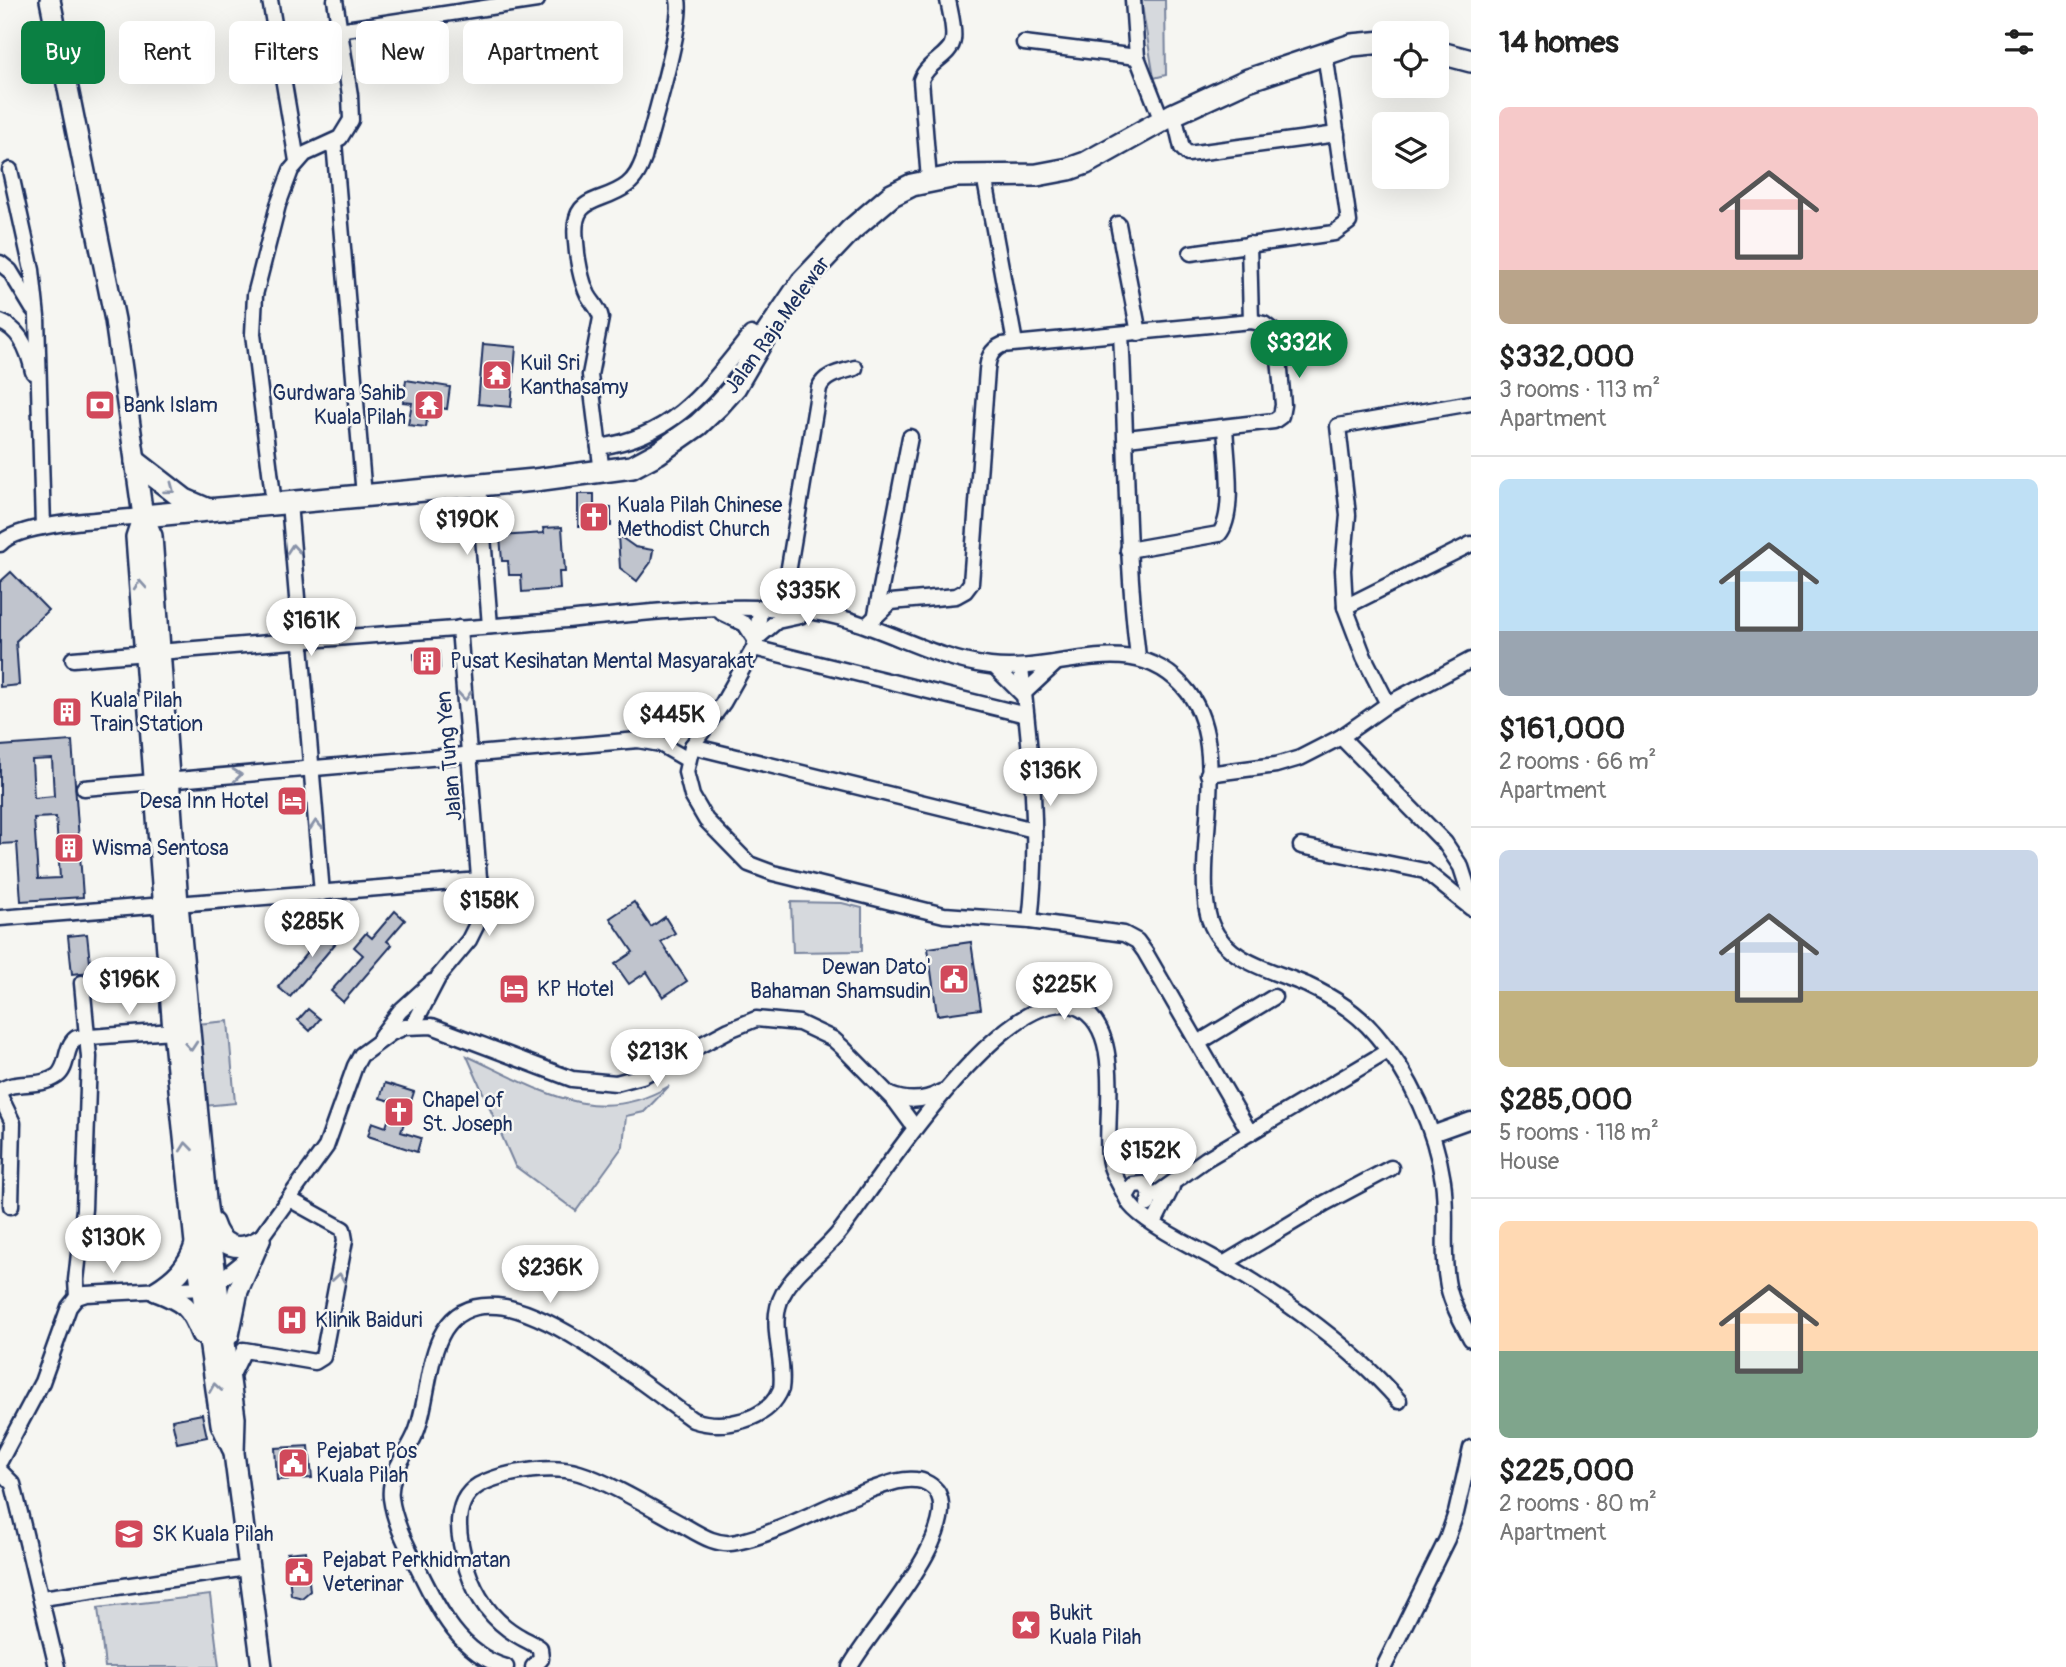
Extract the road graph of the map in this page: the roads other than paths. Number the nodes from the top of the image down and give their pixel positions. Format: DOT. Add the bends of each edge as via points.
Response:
graph roads {
  1 [pos="50,0"];
  2 [pos="270,0"];
  3 [pos="335,0"];
  4 [pos="537,0"];
  5 [pos="678,0"];
  6 [pos="948,0"];
  7 [pos="1133,0"];
  8 [pos="338,21"];
  9 [pos="342,30"];
  10 [pos="1024,43"];
  11 [pos="1372,43"];
  12 [pos="1449,47"];
  13 [pos="342,48"];
  14 [pos="1471,50"];
  15 [pos="1325,53"];
  16 [pos="1449,55"];
  17 [pos="1137,57"];
  18 [pos="1471,61"];
  19 [pos="1168,117"];
  20 [pos="1337,134"];
  21 [pos="334,142"];
  22 [pos="297,161"];
  23 [pos="10,170"];
  24 [pos="985,175"];
  25 [pos="929,180"];
  26 [pos="1118,224"];
  27 [pos="1249,244"];
  28 [pos="1191,253"];
  29 [pos="1,260"];
  30 [pos="37,317"];
  31 [pos="1251,321"];
  32 [pos="0,322"];
  33 [pos="1139,333"];
  34 [pos="1121,334"];
  35 [pos="762,341"];
  36 [pos="1015,343"];
  37 [pos="856,368"];
  38 [pos="38,394"];
  39 [pos="1471,404"];
  40 [pos="1225,427"];
  41 [pos="910,437"];
  42 [pos="1127,438"];
  43 [pos="598,447"];
  44 [pos="136,462"];
  45 [pos="602,473"];
  46 [pos="479,485"];
  47 [pos="364,496"];
  48 [pos="282,503"];
  49 [pos="209,510"];
  50 [pos="144,516"];
  51 [pos="43,527"];
  52 [pos="2,540"];
  53 [pos="1471,544"];
  54 [pos="1128,550"];
  55 [pos="761,607"];
  56 [pos="1345,607"];
  57 [pos="782,609"];
  58 [pos="700,610"];
  59 [pos="839,615"];
  60 [pos="872,619"];
  61 [pos="490,626"];
  62 [pos="459,628"];
  63 [pos="301,641"];
  64 [pos="756,642"];
  65 [pos="152,652"];
  66 [pos="1138,657"];
  67 [pos="73,660"];
  68 [pos="1471,660"];
  69 [pos="1056,663"];
  70 [pos="995,667"];
  71 [pos="1021,668"];
  72 [pos="1024,694"];
  73 [pos="1388,705"];
  74 [pos="1026,715"];
  75 [pos="1341,737"];
  76 [pos="690,753"];
  77 [pos="470,757"];
  78 [pos="312,769"];
  79 [pos="1208,774"];
  80 [pos="162,781"];
  81 [pos="83,788"];
  82 [pos="1034,830"];
  83 [pos="1301,846"];
  84 [pos="480,880"];
  85 [pos="322,893"];
  86 [pos="1471,898"];
  87 [pos="171,905"];
  88 [pos="1471,908"];
  89 [pos="0,918"];
  90 [pos="1030,921"];
  91 [pos="439,976"];
  92 [pos="82,983"];
  93 [pos="1274,998"];
  94 [pos="413,1026"];
  95 [pos="173,1031"];
  96 [pos="87,1037"];
  97 [pos="379,1040"];
  98 [pos="1198,1043"];
  99 [pos="1388,1051"];
  100 [pos="944,1090"];
  101 [pos="886,1093"];
  102 [pos="0,1094"];
  103 [pos="918,1100"];
  104 [pos="1471,1120"];
  105 [pos="911,1130"];
  106 [pos="1250,1133"];
  107 [pos="1432,1134"];
  108 [pos="1391,1168"];
  109 [pos="1181,1176"];
  110 [pos="1140,1196"];
  111 [pos="289,1199"];
  112 [pos="206,1200"];
  113 [pos="11,1206"];
  114 [pos="1157,1217"];
  115 [pos="1167,1232"];
  116 [pos="260,1240"];
  117 [pos="195,1243"];
  118 [pos="1225,1263"];
  119 [pos="209,1286"];
  120 [pos="156,1292"];
  121 [pos="77,1297"];
  122 [pos="1471,1339"];
  123 [pos="217,1352"];
  124 [pos="230,1379"];
  125 [pos="1399,1401"];
  126 [pos="1471,1448"];
  127 [pos="234,1453"];
  128 [pos="0,1461"];
  129 [pos="0,1471"];
  130 [pos="247,1568"];
  131 [pos="42,1598"];
  132 [pos="57,1667"];
  133 [pos="262,1667"];
  134 [pos="506,1667"];
  135 [pos="533,1667"];
  136 [pos="850,1667"];
  137 [pos="1384,1667"];
  1 -- 44 [label="main road" via="115,320"];
  2 -- 22 [label="street"];
  3 -- 8 [label="street"];
  4 -- 9 [label="street"];
  5 -- 43 [label="street" via="673,40 637,175 618,191 588,202 576,227 585,284 601,318 590,375"];
  6 -- 25 [label="street" via="953,39 921,80"];
  7 -- 17 [label="street"];
  10 -- 17 [label="street"];
  11 -- 15 [label="highway, Jalan Raja Melewar"];
  12 -- 14 [label="highway"];
  13 -- 21 [label="street" via="351,120"];
  15 -- 19 [label="highway, Jalan Raja Melewar" via="1248,80"];
  15 -- 20 [label="street"];
  16 -- 18 [label="highway"];
  17 -- 19 [label="street"];
  19 -- 20 [label="street" via="1188,154"];
  19 -- 24 [label="highway, Jalan Raja Melewar" via="1069,169 1037,175"];
  20 -- 27 [label="street" via="1349,222 1334,233"];
  21 -- 22 [label="street"];
  21 -- 47 [label="street"];
  22 -- 48 [label="street" via="286,179 260,267 253,315"];
  23 -- 30 [label="street" via="32,270"];
  24 -- 25 [label="highway, Jalan Raja Melewar"];
  24 -- 36 [label="street"];
  25 -- 35 [label="highway, Jalan Raja Melewar" via="892,195 851,230 802,282"];
  26 -- 33 [label="street"];
  27 -- 28 [label="street"];
  27 -- 31 [label="street"];
  29 -- 30 [label="street"];
  30 -- 38 [label="street"];
  31 -- 33 [label="street"];
  31 -- 40 [label="street" via="1277,334 1281,416 1275,421"];
  32 -- 38 [label="street" via="10,325 19,336"];
  33 -- 34 [label="street"];
  34 -- 36 [label="street"];
  34 -- 42 [label="street"];
  35 -- 43 [label="street" via="751,334 710,386 651,434"];
  35 -- 45 [label="highway, Jalan Raja Melewar" via="734,387 698,425 632,467"];
  36 -- 60 [label="street" via="994,348 988,362 971,583 956,596 891,602"];
  37 -- 57 [label="street" via="831,375 819,388"];
  38 -- 51 [label="street"];
  39 -- 56 [label="street" via="1338,426 1348,514"];
  40 -- 42 [label="street"];
  40 -- 54 [label="street" via="1228,510 1224,528 1219,534"];
  41 -- 60 [label="street"];
  42 -- 54 [label="street"];
  43 -- 45 [label="street"];
  44 -- 49 [label="highway, one-way" via="185,500"];
  44 -- 50 [label="main road"];
  45 -- 46 [label="highway, Jalan Raja Melewar"];
  46 -- 47 [label="highway, Jalan Raja Melewar"];
  46 -- 61 [label="street"];
  47 -- 48 [label="highway, Jalan Raja Melewar"];
  48 -- 49 [label="highway, Jalan Raja Melewar"];
  63 -- 48 [label="street, one-way"];
  49 -- 50 [label="highway, Jalan Raja Melewar"];
  50 -- 51 [label="street"];
  50 -- 65 [label="main road" via="152,536"];
  51 -- 52 [label="street"];
  53 -- 56 [label="street"];
  54 -- 66 [label="street"];
  55 -- 57 [label="street"];
  55 -- 58 [label="street"];
  55 -- 64 [label="street"];
  56 -- 73 [label="street"];
  57 -- 59 [label="street"];
  58 -- 61 [label="street"];
  58 -- 64 [label="street" via="732,615 745,624"];
  59 -- 60 [label="street"];
  59 -- 64 [label="street" via="789,617 771,624"];
  60 -- 70 [label="street" via="947,656"];
  61 -- 62 [label="street"];
  62 -- 63 [label="street"];
  62 -- 77 [label="street, Jalan Tung Yen, one-way"];
  63 -- 65 [label="street"];
  63 -- 78 [label="street"];
  64 -- 74 [label="street"];
  64 -- 76 [label="street"];
  65 -- 67 [label="street"];
  65 -- 80 [label="main road"];
  66 -- 69 [label="street"];
  66 -- 79 [label="street" via="1175,678 1200,711"];
  68 -- 73 [label="street"];
  69 -- 71 [label="street"];
  69 -- 72 [label="street"];
  70 -- 71 [label="street"];
  70 -- 72 [label="street"];
  71 -- 72 [label="street"];
  72 -- 74 [label="street"];
  73 -- 75 [label="street"];
  74 -- 82 [label="street"];
  75 -- 79 [label="street" via="1292,761"];
  75 -- 86 [label="street" via="1444,844 1461,867"];
  76 -- 77 [label="street" via="638,740"];
  76 -- 82 [label="street"];
  76 -- 90 [label="street" via="687,779 697,807 749,864 944,915"];
  77 -- 78 [label="street"];
  77 -- 84 [label="street, Jalan Tung Yen"];
  80 -- 78 [label="street, one-way"];
  85 -- 78 [label="street, one-way"];
  79 -- 99 [label="street" via="1204,872 1208,916 1218,937 1242,959 1312,988 1355,1013"];
  80 -- 81 [label="street"];
  80 -- 87 [label="main road"];
  82 -- 90 [label="street"];
  83 -- 88 [label="street" via="1426,872"];
  84 -- 85 [label="street"];
  84 -- 91 [label="street, Jalan Tung Yen" via="476,926"];
  85 -- 87 [label="street"];
  87 -- 89 [label="street"];
  87 -- 95 [label="main road"];
  87 -- 112 [label="main road, one-way"];
  90 -- 98 [label="street" via="1102,929 1136,941"];
  91 -- 94 [label="street"];
  91 -- 97 [label="street" via="400,1011"];
  92 -- 96 [label="street"];
  93 -- 98 [label="street"];
  94 -- 97 [label="street"];
  94 -- 101 [label="street" via="445,1030 572,1079 616,1083 642,1076 756,1019 781,1020 832,1039"];
  95 -- 96 [label="street"];
  117 -- 95 [label="main road, one-way"];
  96 -- 102 [label="street" via="71,1042 58,1075 38,1085 7,1085"];
  96 -- 121 [label="street" via="84,1209"];
  97 -- 111 [label="street" via="361,1055 326,1147"];
  98 -- 106 [label="street"];
  99 -- 106 [label="street"];
  99 -- 107 [label="street" via="1412,1087"];
  100 -- 103 [label="street"];
  100 -- 105 [label="street"];
  100 -- 110 [label="street" via="1031,1011 1055,1004 1075,1007 1094,1019 1107,1050 1109,1161"];
  101 -- 103 [label="street"];
  101 -- 105 [label="street"];
  102 -- 113 [label="street" via="13,1123"];
  103 -- 105 [label="street"];
  104 -- 107 [label="street"];
  105 -- 134 [label="street" via="840,1232 782,1296 777,1328 781,1389 768,1408 747,1418 716,1426 692,1420 586,1344 513,1308 478,1306 450,1323 436,1346 419,1424 394,1474 391,1497 399,1530 439,1610 474,1650"];
  106 -- 109 [label="street"];
  107 -- 122 [label="street" via="1443,1180 1448,1286"];
  108 -- 118 [label="street"];
  109 -- 110 [label="street"];
  109 -- 114 [label="street"];
  110 -- 114 [label="street"];
  110 -- 115 [label="street"];
  111 -- 116 [label="street"];
  124 -- 111 [label="street, one-way" via="244,1350 315,1362 323,1357 345,1240 343,1229"];
  112 -- 116 [label="main road" via="216,1233 224,1242 240,1248"];
  112 -- 119 [label="main road"];
  114 -- 115 [label="street"];
  115 -- 118 [label="street"];
  116 -- 119 [label="street" via="243,1262"];
  116 -- 123 [label="main road"];
  117 -- 119 [label="main road"];
  117 -- 120 [label="main road" via="183,1270"];
  118 -- 125 [label="street" via="1326,1334"];
  119 -- 120 [label="street"];
  119 -- 123 [label="main road"];
  120 -- 121 [label="street"];
  120 -- 123 [label="main road" via="192,1312"];
  121 -- 128 [label="street" via="69,1307 42,1382"];
  123 -- 124 [label="main road"];
  127 -- 123 [label="main road, one-way" via="221,1424"];
  124 -- 127 [label="main road"];
  126 -- 137 [label="street" via="1447,1539"];
  127 -- 130 [label="main road"];
  129 -- 131 [label="street" via="13,1484"];
  130 -- 131 [label="street"];
  130 -- 133 [label="main road"];
  131 -- 132 [label="street"];
  135 -- 136 [label="street" via="541,1659 540,1648 498,1622 467,1569 459,1510 465,1495 477,1485 551,1470 580,1474 726,1544 774,1531 891,1483 918,1479 940,1497 937,1532 921,1564"];
}
